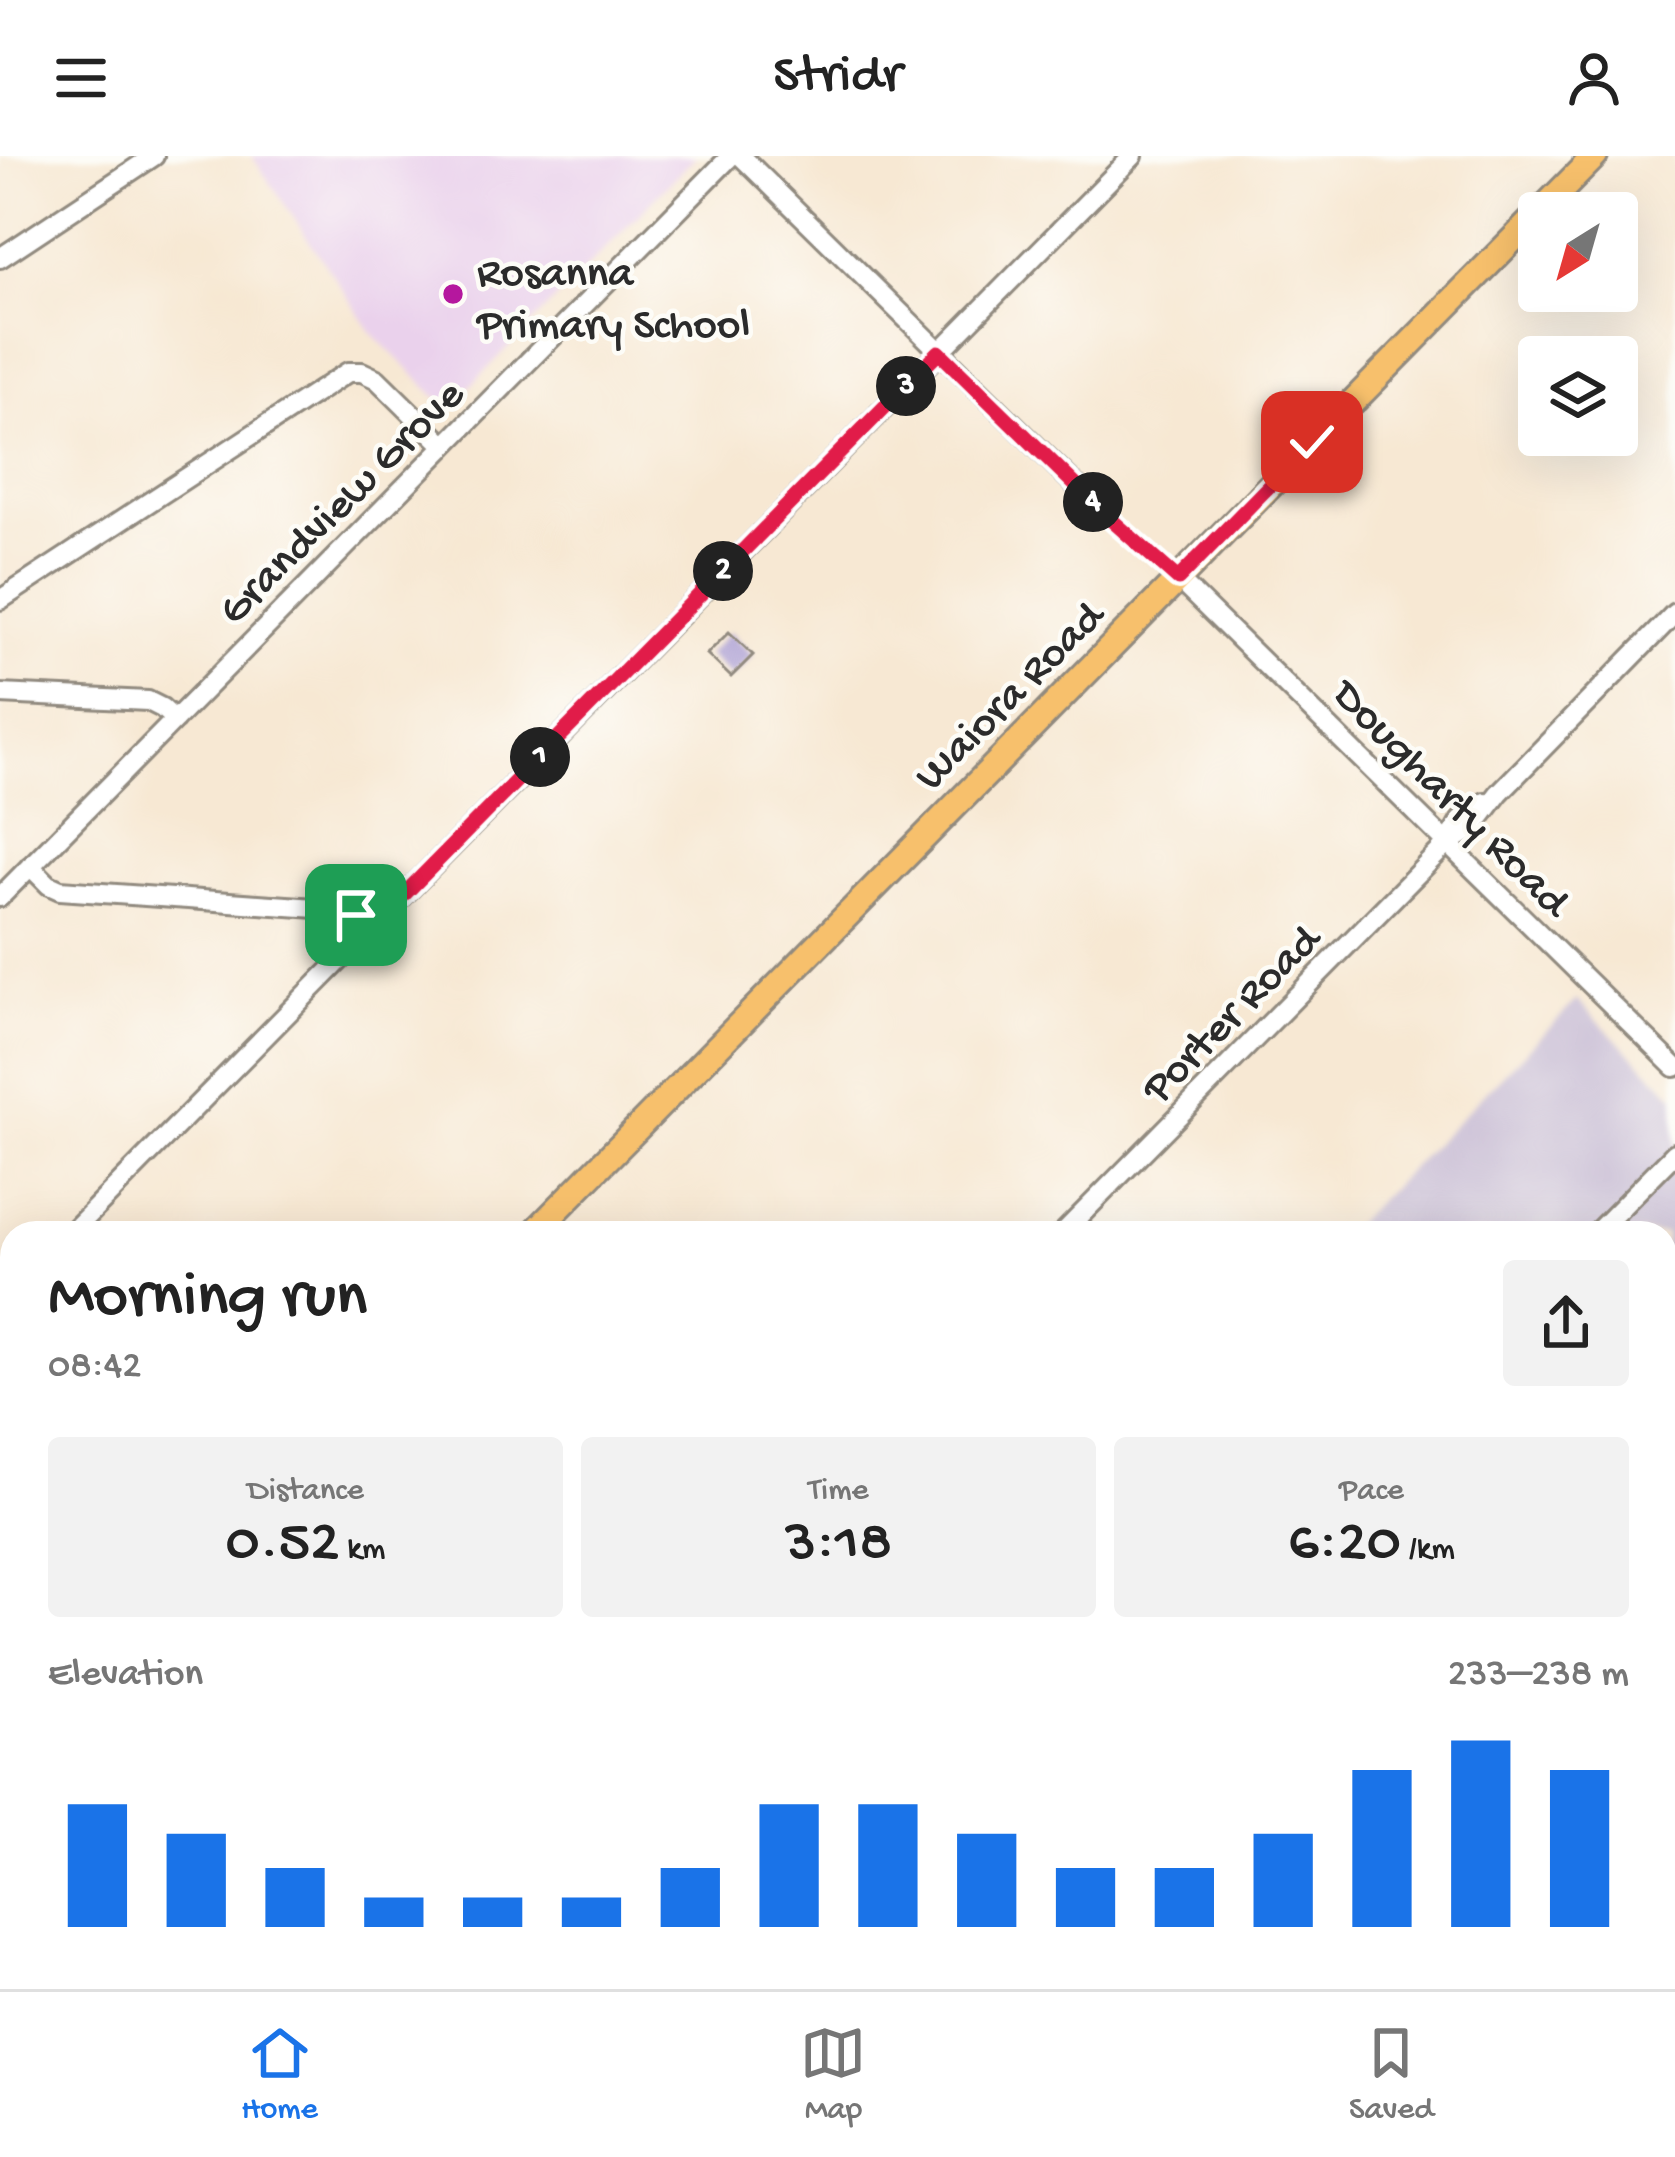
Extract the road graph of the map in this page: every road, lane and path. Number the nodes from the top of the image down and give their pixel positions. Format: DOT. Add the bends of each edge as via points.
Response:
graph roads {
  1 [pos="154,156"];
  2 [pos="731,156"];
  3 [pos="740,156"];
  4 [pos="1132,156"];
  5 [pos="1595,156"];
  6 [pos="0,258"];
  7 [pos="939,352"];
  8 [pos="445,446"];
  9 [pos="1107,516"];
  10 [pos="1178,579"];
  11 [pos="1,597"];
  12 [pos="1675,614"];
  13 [pos="0,694"];
  14 [pos="175,720"];
  15 [pos="1448,843"];
  16 [pos="30,866"];
  17 [pos="0,897"];
  18 [pos="371,928"];
  19 [pos="1675,1067"];
  20 [pos="1675,1153"];
  21 [pos="83,1221"];
  22 [pos="546,1221"];
  23 [pos="1075,1221"];
  24 [pos="1608,1221"];
  1 -- 6 [label="street"];
  2 -- 8 [label="street, Grandview Grove"];
  3 -- 7 [label="street"];
  4 -- 7 [label="street"];
  5 -- 10 [label="main road, Waiora Road"];
  7 -- 9 [label="street"];
  7 -- 18 [label="street"];
  8 -- 11 [label="street" via="376,379 348,372"];
  8 -- 14 [label="street, Grandview Grove"];
  9 -- 10 [label="path"];
  10 -- 15 [label="street, Dougharty Road"];
  10 -- 22 [label="main road, Waiora Road"];
  12 -- 15 [label="street, Porter Road" via="1499,793 1461,820"];
  13 -- 14 [label="street" via="148,701"];
  14 -- 16 [label="street, Grandview Grove"];
  15 -- 19 [label="street, Dougharty Road"];
  15 -- 23 [label="street, Porter Road"];
  16 -- 17 [label="street, Grandview Grove"];
  16 -- 18 [label="street" via="60,890 345,910"];
  18 -- 21 [label="street"];
  20 -- 24 [label="street"];
}
